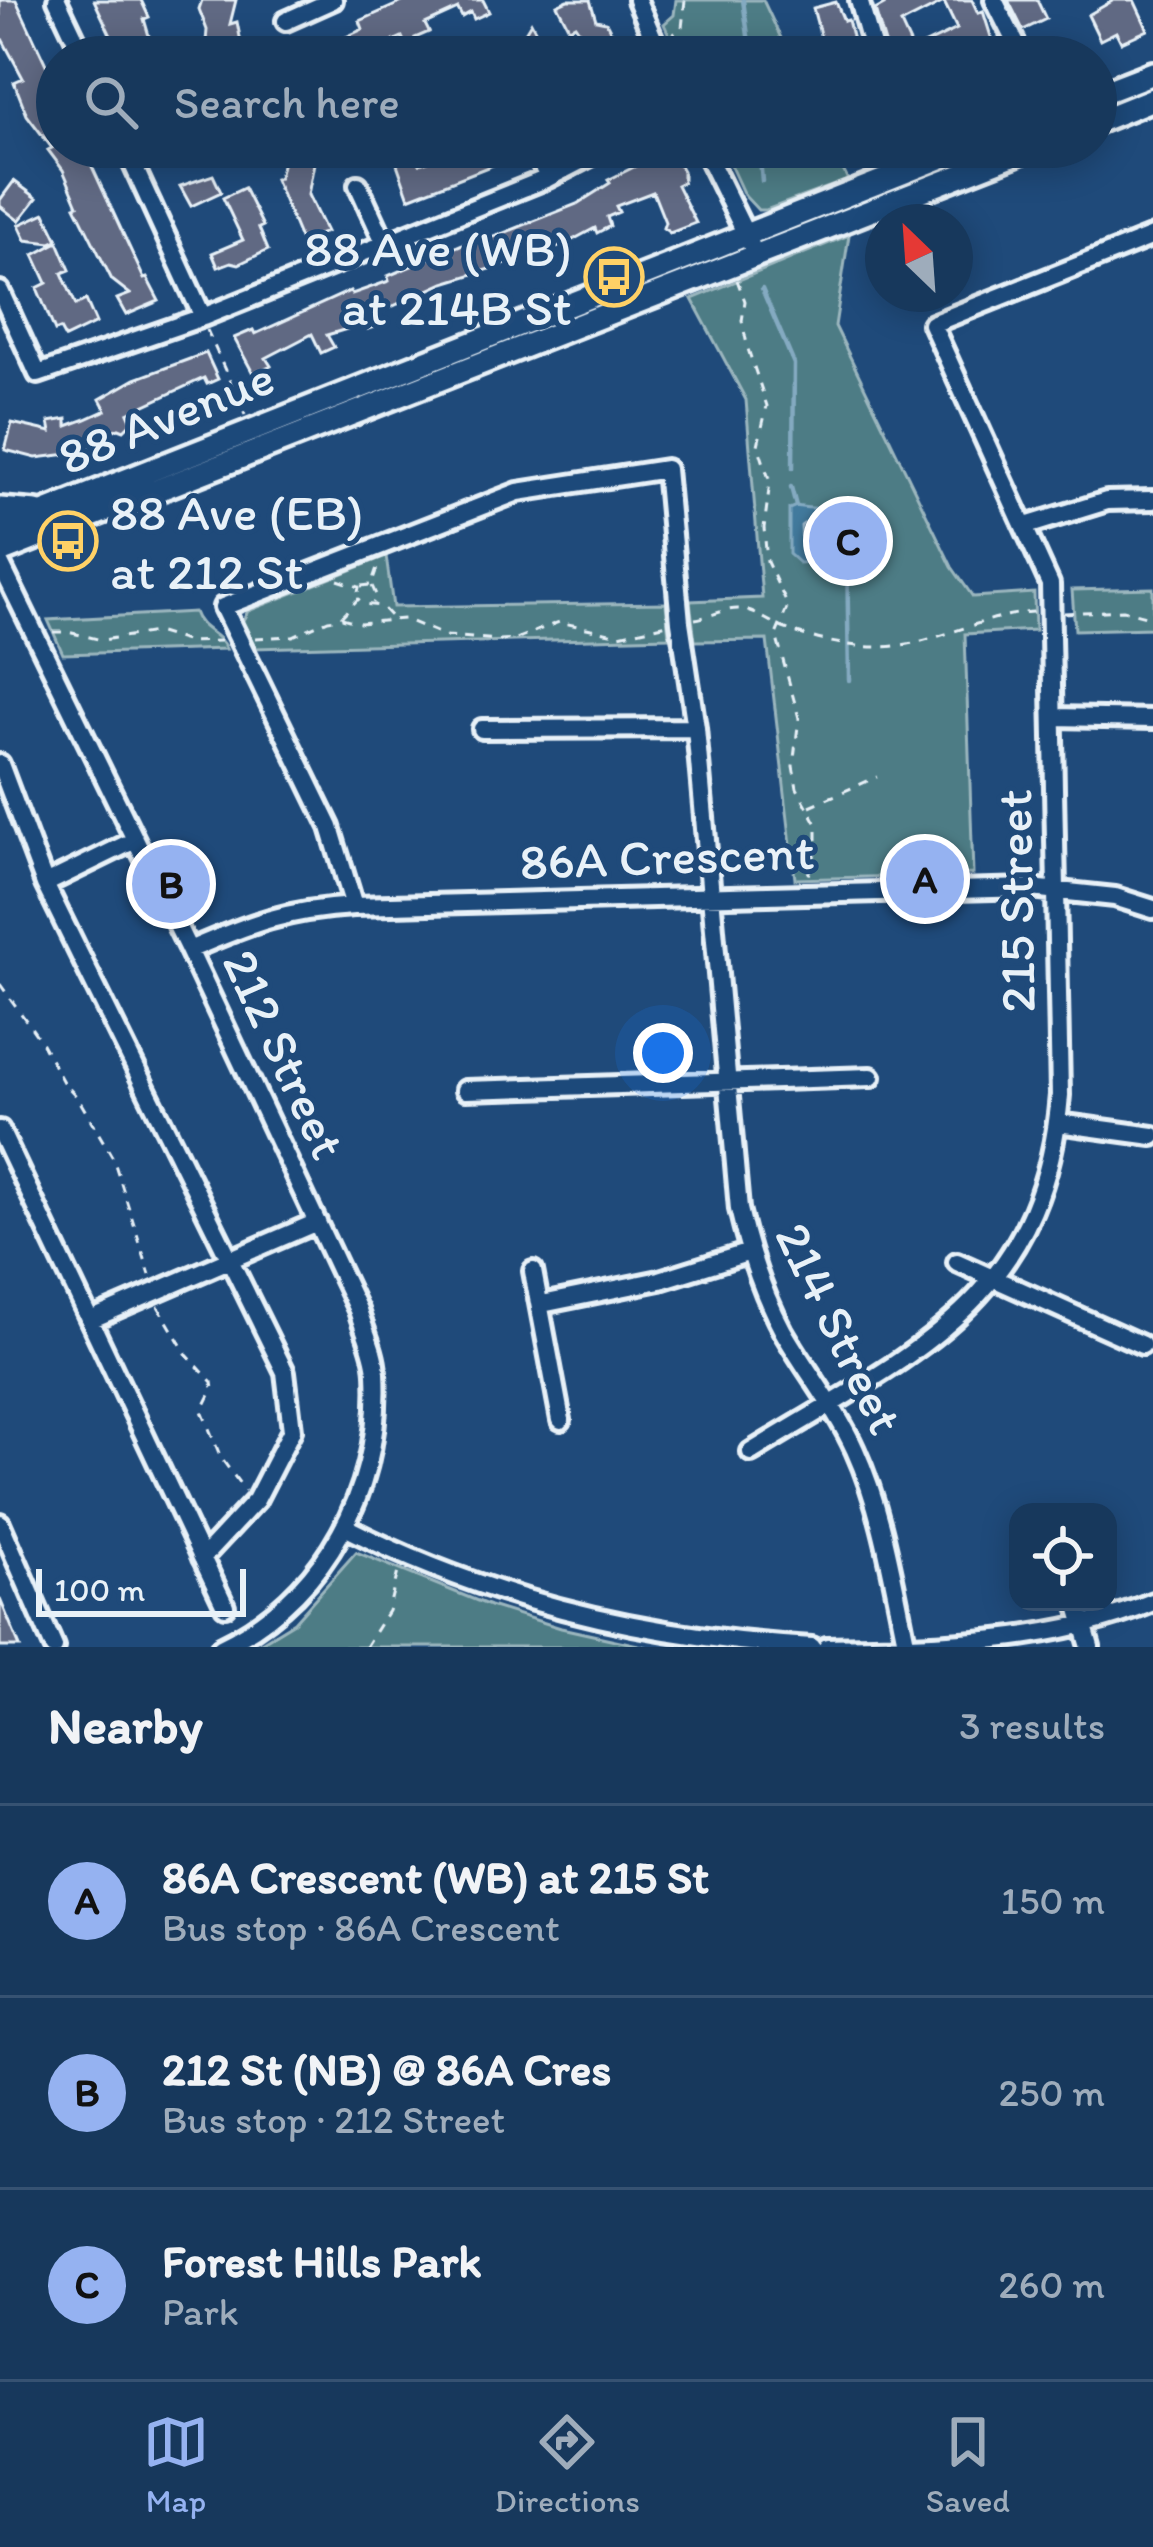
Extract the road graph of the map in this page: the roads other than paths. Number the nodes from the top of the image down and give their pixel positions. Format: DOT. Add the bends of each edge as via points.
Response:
graph roads {
  1 [pos="58,0"];
  2 [pos="333,0"];
  3 [pos="637,0"];
  4 [pos="859,0"];
  5 [pos="994,0"];
  6 [pos="286,21"];
  7 [pos="74,36"];
  8 [pos="653,36"];
  9 [pos="869,36"];
  10 [pos="1012,36"];
  11 [pos="1153,74"];
  12 [pos="1117,87"];
  13 [pos="1153,99"];
  14 [pos="1117,114"];
  15 [pos="135,168"];
  16 [pos="543,168"];
  17 [pos="567,168"];
  18 [pos="713,168"];
  19 [pos="915,168"];
  20 [pos="968,168"];
  21 [pos="982,168"];
  22 [pos="548,178"];
  23 [pos="957,178"];
  24 [pos="358,184"];
  25 [pos="746,235"];
  26 [pos="1153,236"];
  27 [pos="385,244"];
  28 [pos="757,257"];
  29 [pos="0,291"];
  30 [pos="203,317"];
  31 [pos="1153,500"];
  32 [pos="0,508"];
  33 [pos="48,512"];
  34 [pos="1026,526"];
  35 [pos="0,530"];
  36 [pos="0,552"];
  37 [pos="0,563"];
  38 [pos="1054,717"];
  39 [pos="1153,718"];
  40 [pos="696,728"];
  41 [pos="482,729"];
  42 [pos="0,764"];
  43 [pos="135,839"];
  44 [pos="45,884"];
  45 [pos="1055,889"];
  46 [pos="710,897"];
  47 [pos="354,906"];
  48 [pos="1153,909"];
  49 [pos="189,950"];
  50 [pos="871,1077"];
  51 [pos="730,1082"];
  52 [pos="465,1090"];
  53 [pos="1058,1123"];
  54 [pos="0,1130"];
  55 [pos="1153,1136"];
  56 [pos="317,1222"];
  57 [pos="750,1252"];
  58 [pos="232,1258"];
  59 [pos="957,1262"];
  60 [pos="533,1271"];
  61 [pos="993,1280"];
  62 [pos="542,1304"];
  63 [pos="90,1320"];
  64 [pos="1142,1345"];
  65 [pos="829,1404"];
  66 [pos="561,1420"];
  67 [pos="751,1452"];
  68 [pos="346,1528"];
  69 [pos="1,1529"];
  70 [pos="202,1558"];
  71 [pos="1153,1602"];
  72 [pos="225,1606"];
  73 [pos="1079,1611"];
  74 [pos="1082,1622"];
  75 [pos="736,1645"];
  76 [pos="907,1646"];
  77 [pos="54,1647"];
  78 [pos="221,1647"];
  79 [pos="812,1647"];
  80 [pos="827,1647"];
  81 [pos="1090,1647"];
  1 -- 7 [label="street"];
  2 -- 6 [label="street"];
  3 -- 8 [label="street"];
  4 -- 9 [label="street"];
  5 -- 10 [label="street"];
  11 -- 12 [label="main road"];
  13 -- 14 [label="main road"];
  15 -- 30 [label="street"];
  16 -- 22 [label="street"];
  17 -- 22 [label="street"];
  18 -- 25 [label="street"];
  19 -- 25 [label="main road, 88 Avenue"];
  20 -- 23 [label="street"];
  21 -- 23 [label="main road, 88 Avenue"];
  22 -- 27 [label="street"];
  23 -- 28 [label="main road, 88 Avenue"];
  24 -- 27 [label="street"];
  25 -- 28 [label="street"];
  25 -- 33 [label="main road, 88 Avenue"];
  26 -- 34 [label="street, 215 Street" via="932,324"];
  27 -- 30 [label="street"];
  28 -- 36 [label="main road, 88 Avenue"];
  29 -- 30 [label="street" via="38,374"];
  31 -- 34 [label="street" via="1107,501"];
  32 -- 33 [label="main road"];
  33 -- 35 [label="main road, 88 Avenue"];
  34 -- 38 [label="street, 215 Street" via="1050,584"];
  37 -- 43 [label="street, 212 Street"];
  38 -- 39 [label="street"];
  38 -- 45 [label="street, 215 Street"];
  40 -- 41 [label="street"];
  40 -- 46 [label="street, 214 Street"];
  40 -- 47 [label="street, 214 Street" via="666,469 518,492 223,607 330,827"];
  42 -- 44 [label="street"];
  43 -- 44 [label="street"];
  43 -- 49 [label="street, 212 Street"];
  44 -- 58 [label="street"];
  45 -- 46 [label="street, 86A Crescent"];
  45 -- 48 [label="street, 86A Crescent"];
  45 -- 53 [label="street, 215 Street"];
  46 -- 47 [label="street, 86A Crescent"];
  46 -- 51 [label="street, 214 Street"];
  47 -- 49 [label="street, 86A Crescent" via="284,913"];
  49 -- 56 [label="street, 212 Street"];
  50 -- 51 [label="street"];
  51 -- 52 [label="street"];
  51 -- 57 [label="street, 214 Street" via="736,1188"];
  53 -- 55 [label="street"];
  53 -- 61 [label="street, 215 Street" via="1037,1208"];
  54 -- 63 [label="street"];
  56 -- 58 [label="street"];
  56 -- 68 [label="street, 212 Street" via="376,1368 374,1444"];
  57 -- 62 [label="street"];
  57 -- 65 [label="street, 214 Street" via="784,1333"];
  58 -- 63 [label="street"];
  58 -- 70 [label="street" via="285,1372 292,1430 256,1500"];
  59 -- 61 [label="street"];
  60 -- 62 [label="street"];
  61 -- 64 [label="street"];
  61 -- 65 [label="street, 215 Street" via="933,1339"];
  62 -- 66 [label="street"];
  63 -- 70 [label="street"];
  65 -- 67 [label="street, 215 Street"];
  65 -- 76 [label="street, 214 Street" via="871,1491"];
  68 -- 75 [label="street" via="508,1594"];
  68 -- 78 [label="street, 212 Street" via="279,1609"];
  69 -- 77 [label="street"];
  70 -- 72 [label="street"];
  71 -- 74 [label="street"];
  73 -- 74 [label="street"];
  74 -- 76 [label="street"];
  74 -- 81 [label="street"];
  75 -- 79 [label="street"];
  76 -- 80 [label="street"];
}
